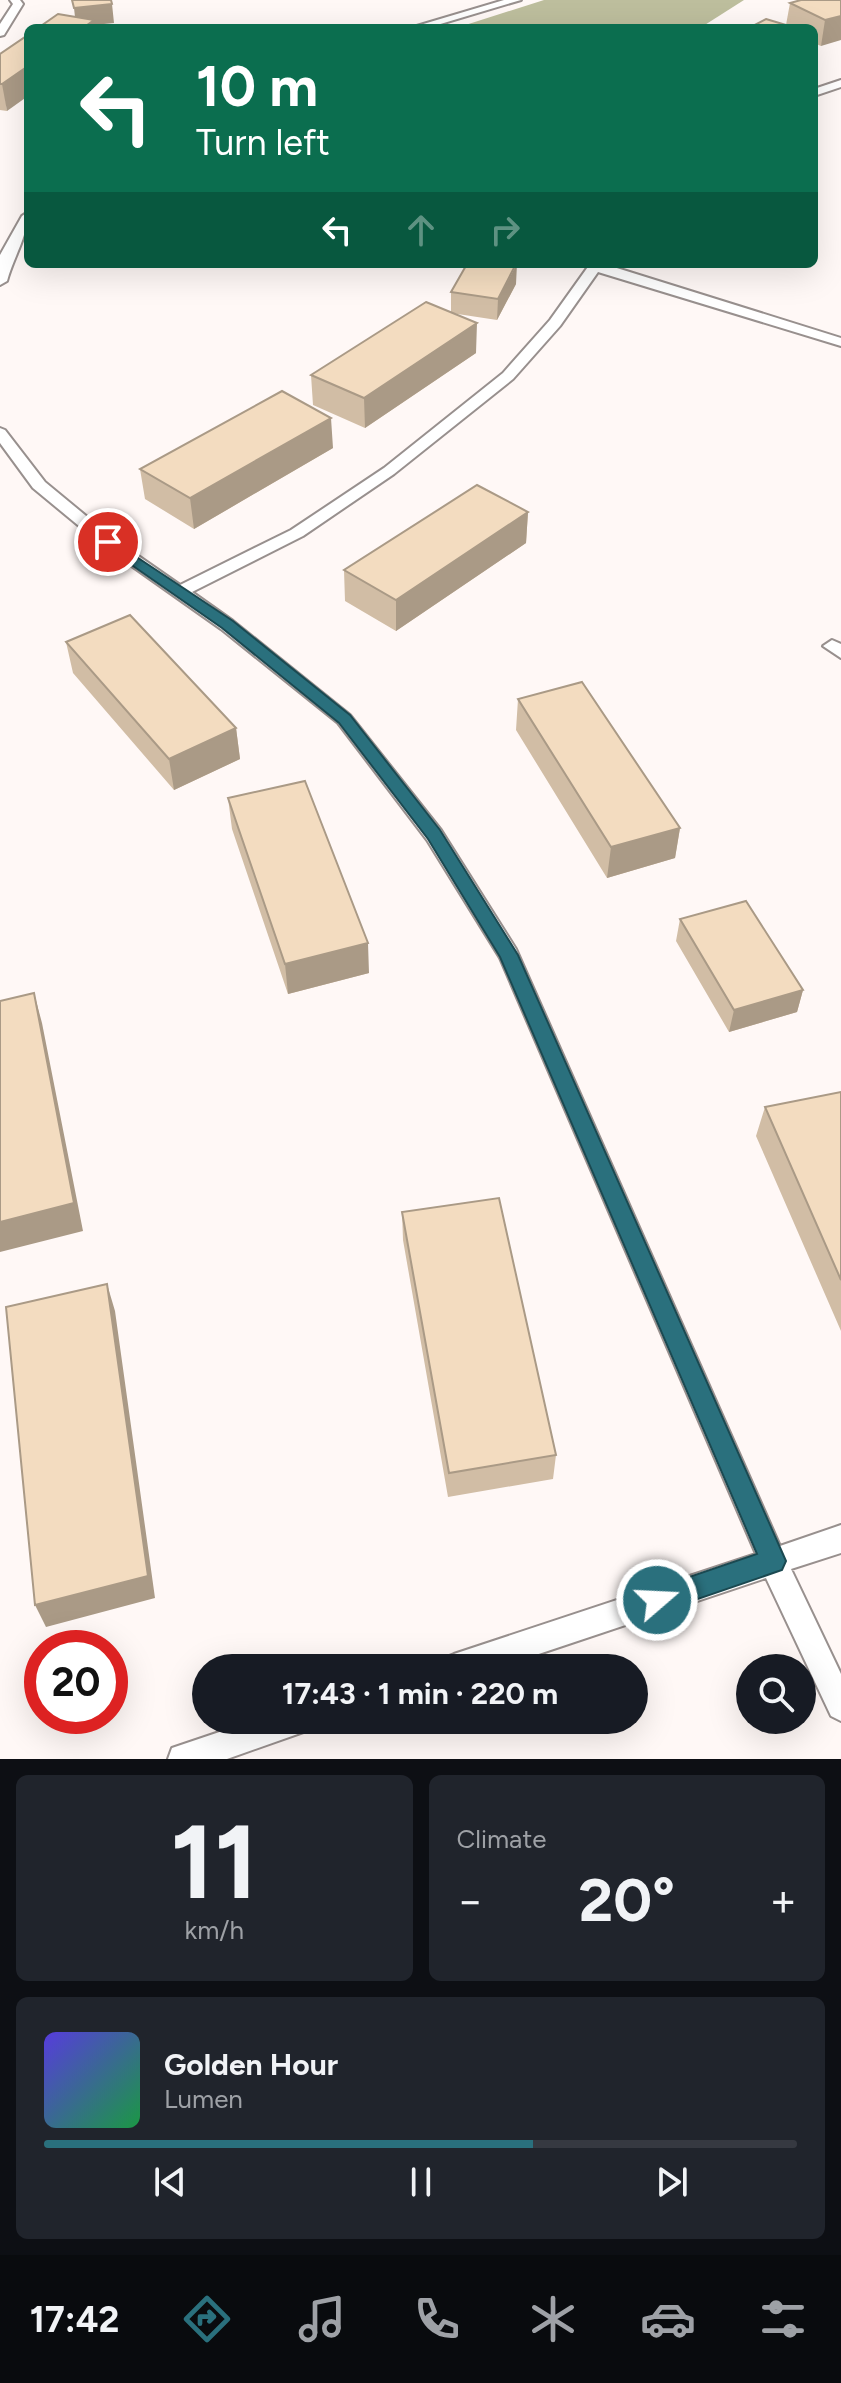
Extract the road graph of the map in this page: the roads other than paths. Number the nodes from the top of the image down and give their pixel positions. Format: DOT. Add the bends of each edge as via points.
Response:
graph roads {
  1 [pos="15,0"];
  2 [pos="516,0"];
  3 [pos="429,24"];
  4 [pos="0,33"];
  5 [pos="841,83"];
  6 [pos="818,92"];
  7 [pos="24,223"];
  8 [pos="595,268"];
  9 [pos="602,268"];
  10 [pos="0,281"];
  11 [pos="841,342"];
  12 [pos="0,433"];
  13 [pos="181,591"];
  14 [pos="841,1539"];
  15 [pos="773,1561"];
  16 [pos="496,1654"];
  17 [pos="841,1706"];
  18 [pos="257,1734"];
  19 [pos="183,1759"];
  1 -- 4 [label="lane" via="18,4"];
  2 -- 3 [label="lane"];
  5 -- 6 [label="lane"];
  7 -- 10 [label="lane"];
  8 -- 13 [label="lane" via="508,376 389,471 297,533"];
  9 -- 11 [label="lane"];
  12 -- 13 [label="lane" via="39,485 108,542"];
  13 -- 15 [label="lane" via="344,719 434,835 509,955"];
  14 -- 15 [label="lane"];
  15 -- 16 [label="lane"];
  15 -- 17 [label="lane"];
  18 -- 19 [label="lane"];
}
